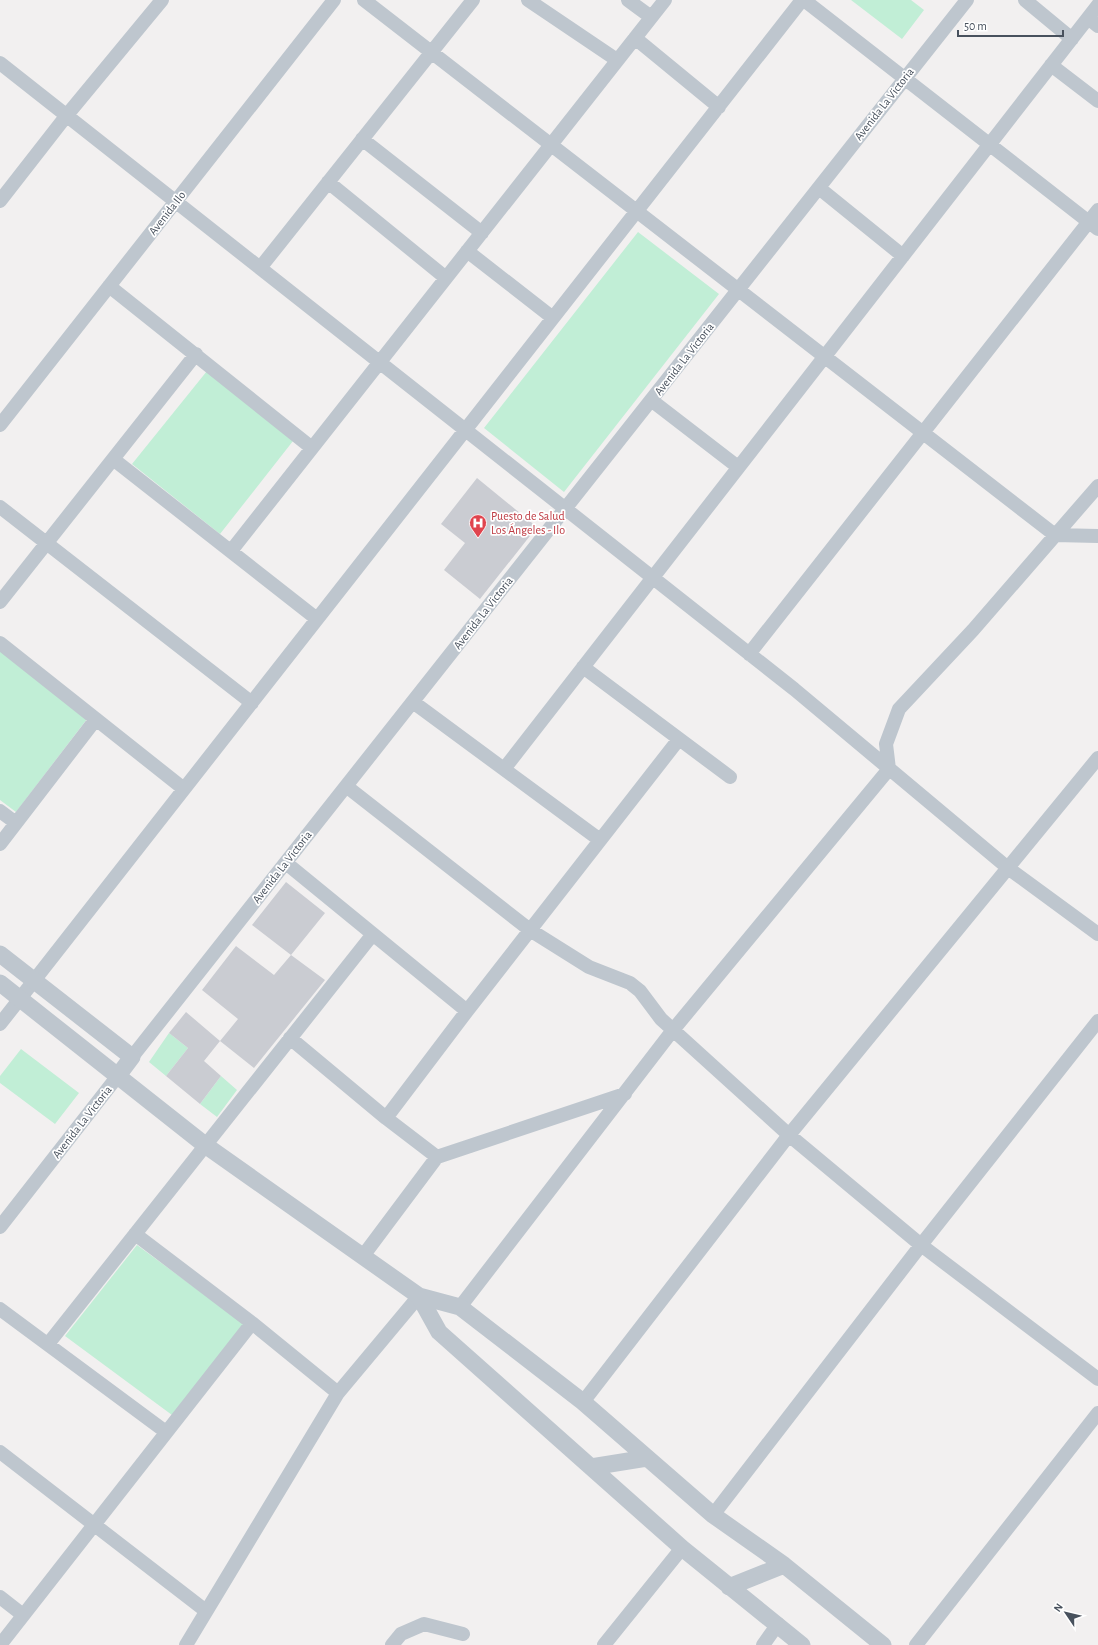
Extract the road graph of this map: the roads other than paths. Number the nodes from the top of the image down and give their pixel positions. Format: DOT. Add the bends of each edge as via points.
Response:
graph roads {
  1 [pos="162,0"];
  2 [pos="334,0"];
  3 [pos="364,0"];
  4 [pos="473,0"];
  5 [pos="528,0"];
  6 [pos="628,0"];
  7 [pos="665,0"];
  8 [pos="803,0"];
  9 [pos="967,0"];
  10 [pos="1025,0"];
  11 [pos="1098,5"];
  12 [pos="651,18"];
  13 [pos="1093,22"];
  14 [pos="635,38"];
  15 [pos="1072,38"];
  16 [pos="431,52"];
  17 [pos="617,60"];
  18 [pos="0,63"];
  19 [pos="1051,65"];
  20 [pos="904,79"];
  21 [pos="1098,102"];
  22 [pos="718,107"];
  23 [pos="67,115"];
  24 [pos="362,139"];
  25 [pos="551,144"];
  26 [pos="989,145"];
  27 [pos="328,182"];
  28 [pos="819,188"];
  29 [pos="0,201"];
  30 [pos="176,201"];
  31 [pos="1098,210"];
  32 [pos="637,211"];
  33 [pos="1093,225"];
  34 [pos="482,232"];
  35 [pos="467,251"];
  36 [pos="903,256"];
  37 [pos="260,268"];
  38 [pos="446,278"];
  39 [pos="109,286"];
  40 [pos="738,290"];
  41 [pos="553,318"];
  42 [pos="196,354"];
  43 [pos="824,357"];
  44 [pos="380,362"];
  45 [pos="651,400"];
  46 [pos="0,426"];
  47 [pos="466,430"];
  48 [pos="923,433"];
  49 [pos="312,448"];
  50 [pos="113,459"];
  51 [pos="738,467"];
  52 [pos="1096,492"];
  53 [pos="0,507"];
  54 [pos="565,508"];
  55 [pos="1055,535"];
  56 [pos="1098,536"];
  57 [pos="46,543"];
  58 [pos="231,551"];
  59 [pos="653,578"];
  60 [pos="0,602"];
  61 [pos="317,619"];
  62 [pos="0,643"];
  63 [pos="750,654"];
  64 [pos="583,667"];
  65 [pos="413,702"];
  66 [pos="252,703"];
  67 [pos="96,719"];
  68 [pos="679,739"];
  69 [pos="1098,758"];
  70 [pos="504,769"];
  71 [pos="889,769"];
  72 [pos="730,777"];
  73 [pos="346,786"];
  74 [pos="184,789"];
  75 [pos="0,811"];
  76 [pos="16,823"];
  77 [pos="600,840"];
  78 [pos="0,844"];
  79 [pos="286,863"];
  80 [pos="1008,868"];
  81 [pos="530,930"];
  82 [pos="373,934"];
  83 [pos="1098,934"];
  84 [pos="0,954"];
  85 [pos="34,981"];
  86 [pos="0,983"];
  87 [pos="20,999"];
  88 [pos="467,1011"];
  89 [pos="1098,1021"];
  90 [pos="0,1024"];
  91 [pos="674,1030"];
  92 [pos="290,1038"];
  93 [pos="132,1057"];
  94 [pos="117,1076"];
  95 [pos="625,1094"];
  96 [pos="386,1118"];
  97 [pos="789,1135"];
  98 [pos="206,1145"];
  99 [pos="437,1157"];
  100 [pos="0,1227"];
  101 [pos="135,1234"];
  102 [pos="921,1245"];
  103 [pos="364,1256"];
  104 [pos="419,1296"];
  105 [pos="460,1307"];
  106 [pos="0,1309"];
  107 [pos="252,1323"];
  108 [pos="48,1344"];
  109 [pos="1098,1380"];
  110 [pos="338,1393"];
  111 [pos="583,1402"];
  112 [pos="1098,1413"];
  113 [pos="166,1432"];
  114 [pos="0,1452"];
  115 [pos="647,1458"];
  116 [pos="591,1467"];
  117 [pos="713,1515"];
  118 [pos="95,1524"];
  119 [pos="682,1548"];
  120 [pos="784,1566"];
  121 [pos="729,1587"];
  122 [pos="0,1597"];
  123 [pos="206,1611"];
  124 [pos="23,1615"];
  125 [pos="778,1624"];
  126 [pos="463,1634"];
  127 [pos="0,1645"];
  128 [pos="186,1645"];
  129 [pos="392,1645"];
  130 [pos="604,1645"];
  131 [pos="763,1645"];
  132 [pos="802,1645"];
  133 [pos="884,1645"];
  134 [pos="916,1645"];
  1 -- 23 [label="street"];
  2 -- 30 [label="street, Avenida Ilo"];
  3 -- 16 [label="street"];
  4 -- 16 [label="street"];
  5 -- 17 [label="street"];
  6 -- 12 [label="street"];
  7 -- 12 [label="street"];
  8 -- 20 [label="street"];
  8 -- 22 [label="street"];
  9 -- 20 [label="street, Avenida La Victoria"];
  10 -- 15 [label="street"];
  11 -- 13 [label="street"];
  12 -- 14 [label="street"];
  13 -- 15 [label="street"];
  14 -- 17 [label="street"];
  14 -- 22 [label="street"];
  15 -- 19 [label="street"];
  16 -- 24 [label="street"];
  16 -- 25 [label="street"];
  17 -- 25 [label="street"];
  18 -- 23 [label="street"];
  19 -- 21 [label="street"];
  19 -- 26 [label="street"];
  20 -- 26 [label="street"];
  20 -- 28 [label="street, Avenida La Victoria"];
  22 -- 32 [label="street"];
  23 -- 29 [label="street"];
  23 -- 30 [label="street"];
  24 -- 27 [label="street"];
  24 -- 34 [label="street"];
  25 -- 32 [label="street"];
  25 -- 34 [label="street"];
  26 -- 33 [label="street"];
  26 -- 36 [label="street"];
  27 -- 37 [label="street"];
  27 -- 38 [label="street"];
  28 -- 36 [label="street"];
  28 -- 40 [label="street, Avenida La Victoria"];
  30 -- 37 [label="street"];
  30 -- 39 [label="street, Avenida Ilo"];
  31 -- 33 [label="street"];
  32 -- 40 [label="street"];
  32 -- 41 [label="street"];
  33 -- 48 [label="street"];
  34 -- 35 [label="street"];
  35 -- 38 [label="street"];
  35 -- 41 [label="street"];
  36 -- 43 [label="street"];
  37 -- 44 [label="street"];
  38 -- 44 [label="street"];
  39 -- 42 [label="street"];
  39 -- 46 [label="street, Avenida Ilo"];
  40 -- 43 [label="street"];
  40 -- 45 [label="street, Avenida La Victoria"];
  41 -- 47 [label="street"];
  42 -- 49 [label="street"];
  42 -- 50 [label="street"];
  43 -- 48 [label="street"];
  43 -- 51 [label="street"];
  44 -- 47 [label="street"];
  44 -- 49 [label="street"];
  45 -- 51 [label="street"];
  45 -- 54 [label="street, Avenida La Victoria"];
  47 -- 54 [label="street"];
  47 -- 61 [label="street"];
  48 -- 55 [label="street"];
  48 -- 63 [label="street"];
  49 -- 58 [label="street"];
  50 -- 57 [label="street"];
  50 -- 58 [label="street"];
  51 -- 59 [label="street"];
  52 -- 55 [label="street"];
  53 -- 57 [label="street"];
  54 -- 59 [label="street"];
  54 -- 65 [label="street, Avenida La Victoria"];
  55 -- 56 [label="street"];
  55 -- 71 [label="street" via="973,630 899,709 886,744"];
  57 -- 60 [label="street"];
  57 -- 66 [label="street"];
  58 -- 61 [label="street"];
  59 -- 63 [label="street"];
  59 -- 64 [label="street"];
  61 -- 66 [label="street"];
  62 -- 67 [label="street"];
  63 -- 71 [label="street"];
  64 -- 68 [label="street"];
  64 -- 70 [label="street"];
  65 -- 70 [label="street"];
  65 -- 73 [label="street, Avenida La Victoria"];
  66 -- 74 [label="street"];
  67 -- 74 [label="street"];
  67 -- 76 [label="street"];
  68 -- 72 [label="street"];
  68 -- 77 [label="street"];
  69 -- 80 [label="street"];
  70 -- 77 [label="street"];
  71 -- 80 [label="street"];
  71 -- 91 [label="street"];
  73 -- 79 [label="street, Avenida La Victoria"];
  73 -- 81 [label="street"];
  74 -- 85 [label="street"];
  75 -- 76 [label="street"];
  76 -- 78 [label="street"];
  77 -- 81 [label="street"];
  79 -- 82 [label="street"];
  79 -- 93 [label="street, Avenida La Victoria"];
  80 -- 83 [label="street"];
  80 -- 97 [label="street"];
  81 -- 88 [label="street"];
  81 -- 91 [label="street" via="589,967 630,982 661,1019"];
  82 -- 88 [label="street"];
  82 -- 92 [label="street"];
  84 -- 85 [label="street"];
  85 -- 87 [label="street"];
  85 -- 93 [label="street"];
  86 -- 87 [label="street"];
  87 -- 90 [label="street"];
  87 -- 94 [label="street"];
  88 -- 96 [label="street"];
  89 -- 102 [label="street"];
  91 -- 95 [label="street"];
  91 -- 97 [label="street"];
  92 -- 96 [label="street"];
  92 -- 98 [label="street"];
  93 -- 94 [label="street, Avenida La Victoria"];
  94 -- 98 [label="street"];
  94 -- 100 [label="street, Avenida La Victoria"];
  95 -- 99 [label="street"];
  95 -- 105 [label="street"];
  96 -- 99 [label="street"];
  97 -- 102 [label="street"];
  97 -- 111 [label="street"];
  98 -- 101 [label="street"];
  98 -- 103 [label="street"];
  99 -- 103 [label="street"];
  101 -- 107 [label="street"];
  101 -- 108 [label="street"];
  102 -- 109 [label="street"];
  102 -- 117 [label="street"];
  103 -- 104 [label="street"];
  104 -- 105 [label="street"];
  104 -- 110 [label="street"];
  104 -- 116 [label="street" via="439,1332"];
  105 -- 111 [label="street"];
  106 -- 108 [label="street"];
  107 -- 110 [label="street"];
  107 -- 113 [label="street"];
  108 -- 113 [label="street"];
  110 -- 123 [label="street"];
  111 -- 115 [label="street"];
  112 -- 134 [label="street"];
  113 -- 118 [label="street"];
  114 -- 118 [label="street"];
  115 -- 116 [label="street"];
  115 -- 117 [label="street"];
  116 -- 119 [label="street"];
  117 -- 120 [label="street"];
  118 -- 123 [label="street"];
  118 -- 124 [label="street"];
  119 -- 121 [label="street"];
  119 -- 130 [label="street"];
  120 -- 121 [label="street"];
  120 -- 133 [label="street"];
  121 -- 125 [label="street"];
  122 -- 124 [label="street"];
  123 -- 128 [label="street"];
  124 -- 127 [label="street"];
  125 -- 131 [label="street"];
  125 -- 132 [label="street"];
  126 -- 129 [label="street" via="424,1624 401,1634"];
}
